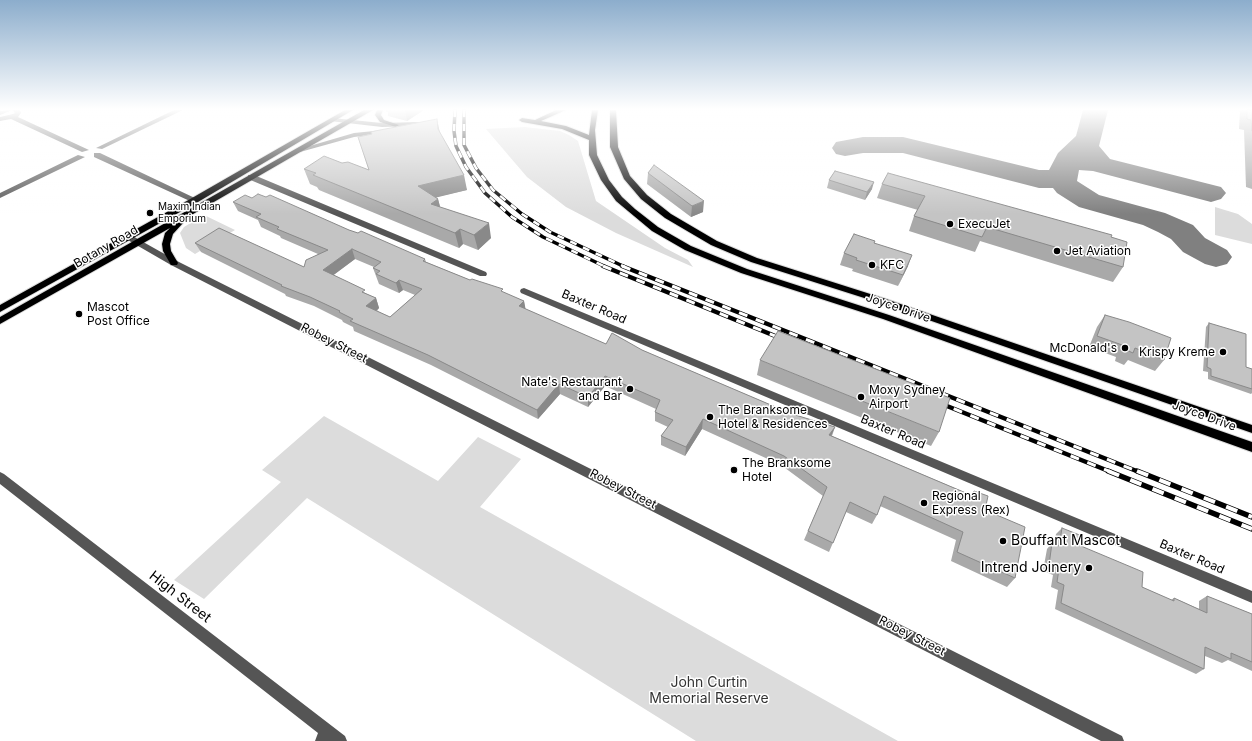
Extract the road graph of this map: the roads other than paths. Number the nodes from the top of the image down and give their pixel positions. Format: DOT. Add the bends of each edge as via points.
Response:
graph roads {
  1 [pos="73,145"];
  2 [pos="113,145"];
  3 [pos="292,145"];
  4 [pos="309,145"];
  5 [pos="320,145"];
  6 [pos="593,145"];
  7 [pos="614,145"];
  8 [pos="85,150"];
  9 [pos="300,150"];
  10 [pos="99,152"];
  11 [pos="81,157"];
  12 [pos="251,177"];
  13 [pos="0,196"];
  14 [pos="199,202"];
  15 [pos="129,238"];
  16 [pos="138,243"];
  17 [pos="174,263"];
  18 [pos="483,274"];
  19 [pos="524,291"];
  20 [pos="0,309"];
  21 [pos="0,321"];
  22 [pos="1252,429"];
  23 [pos="1252,447"];
  24 [pos="0,477"];
  25 [pos="1252,597"];
  26 [pos="330,738"];
  27 [pos="1117,741"];
  1 -- 8 [label="street"];
  2 -- 10 [label="street"];
  3 -- 14 [label="main road, Botany Road"];
  4 -- 9 [label="main road, Botany Road"];
  5 -- 9 [label="street"];
  6 -- 23 [label="main road, Joyce Drive" via="595,162 619,199 655,229 705,256"];
  7 -- 22 [label="main road, Joyce Drive" via="621,166 635,187 668,216 714,243 754,260 891,304"];
  8 -- 10 [label="street" via="95,147"];
  8 -- 11 [label="street" via="79,154"];
  9 -- 12 [label="main road, Botany Road"];
  10 -- 11 [label="street" via="90,158"];
  10 -- 14 [label="street"];
  11 -- 13 [label="street"];
  12 -- 14 [label="main road, Botany Road"];
  12 -- 18 [label="street"];
  14 -- 15 [label="main road, Botany Road"];
  14 -- 16 [label="main road, Botany Road"];
  14 -- 17 [label="main road" via="169,233 167,251"];
  15 -- 16 [label="street, Robey Street"];
  15 -- 20 [label="main road, Botany Road"];
  16 -- 17 [label="street, Robey Street"];
  16 -- 21 [label="main road, Botany Road"];
  17 -- 27 [label="street, Robey Street"];
  19 -- 25 [label="street, Baxter Road"];
  24 -- 26 [label="street, High Street"];
}
